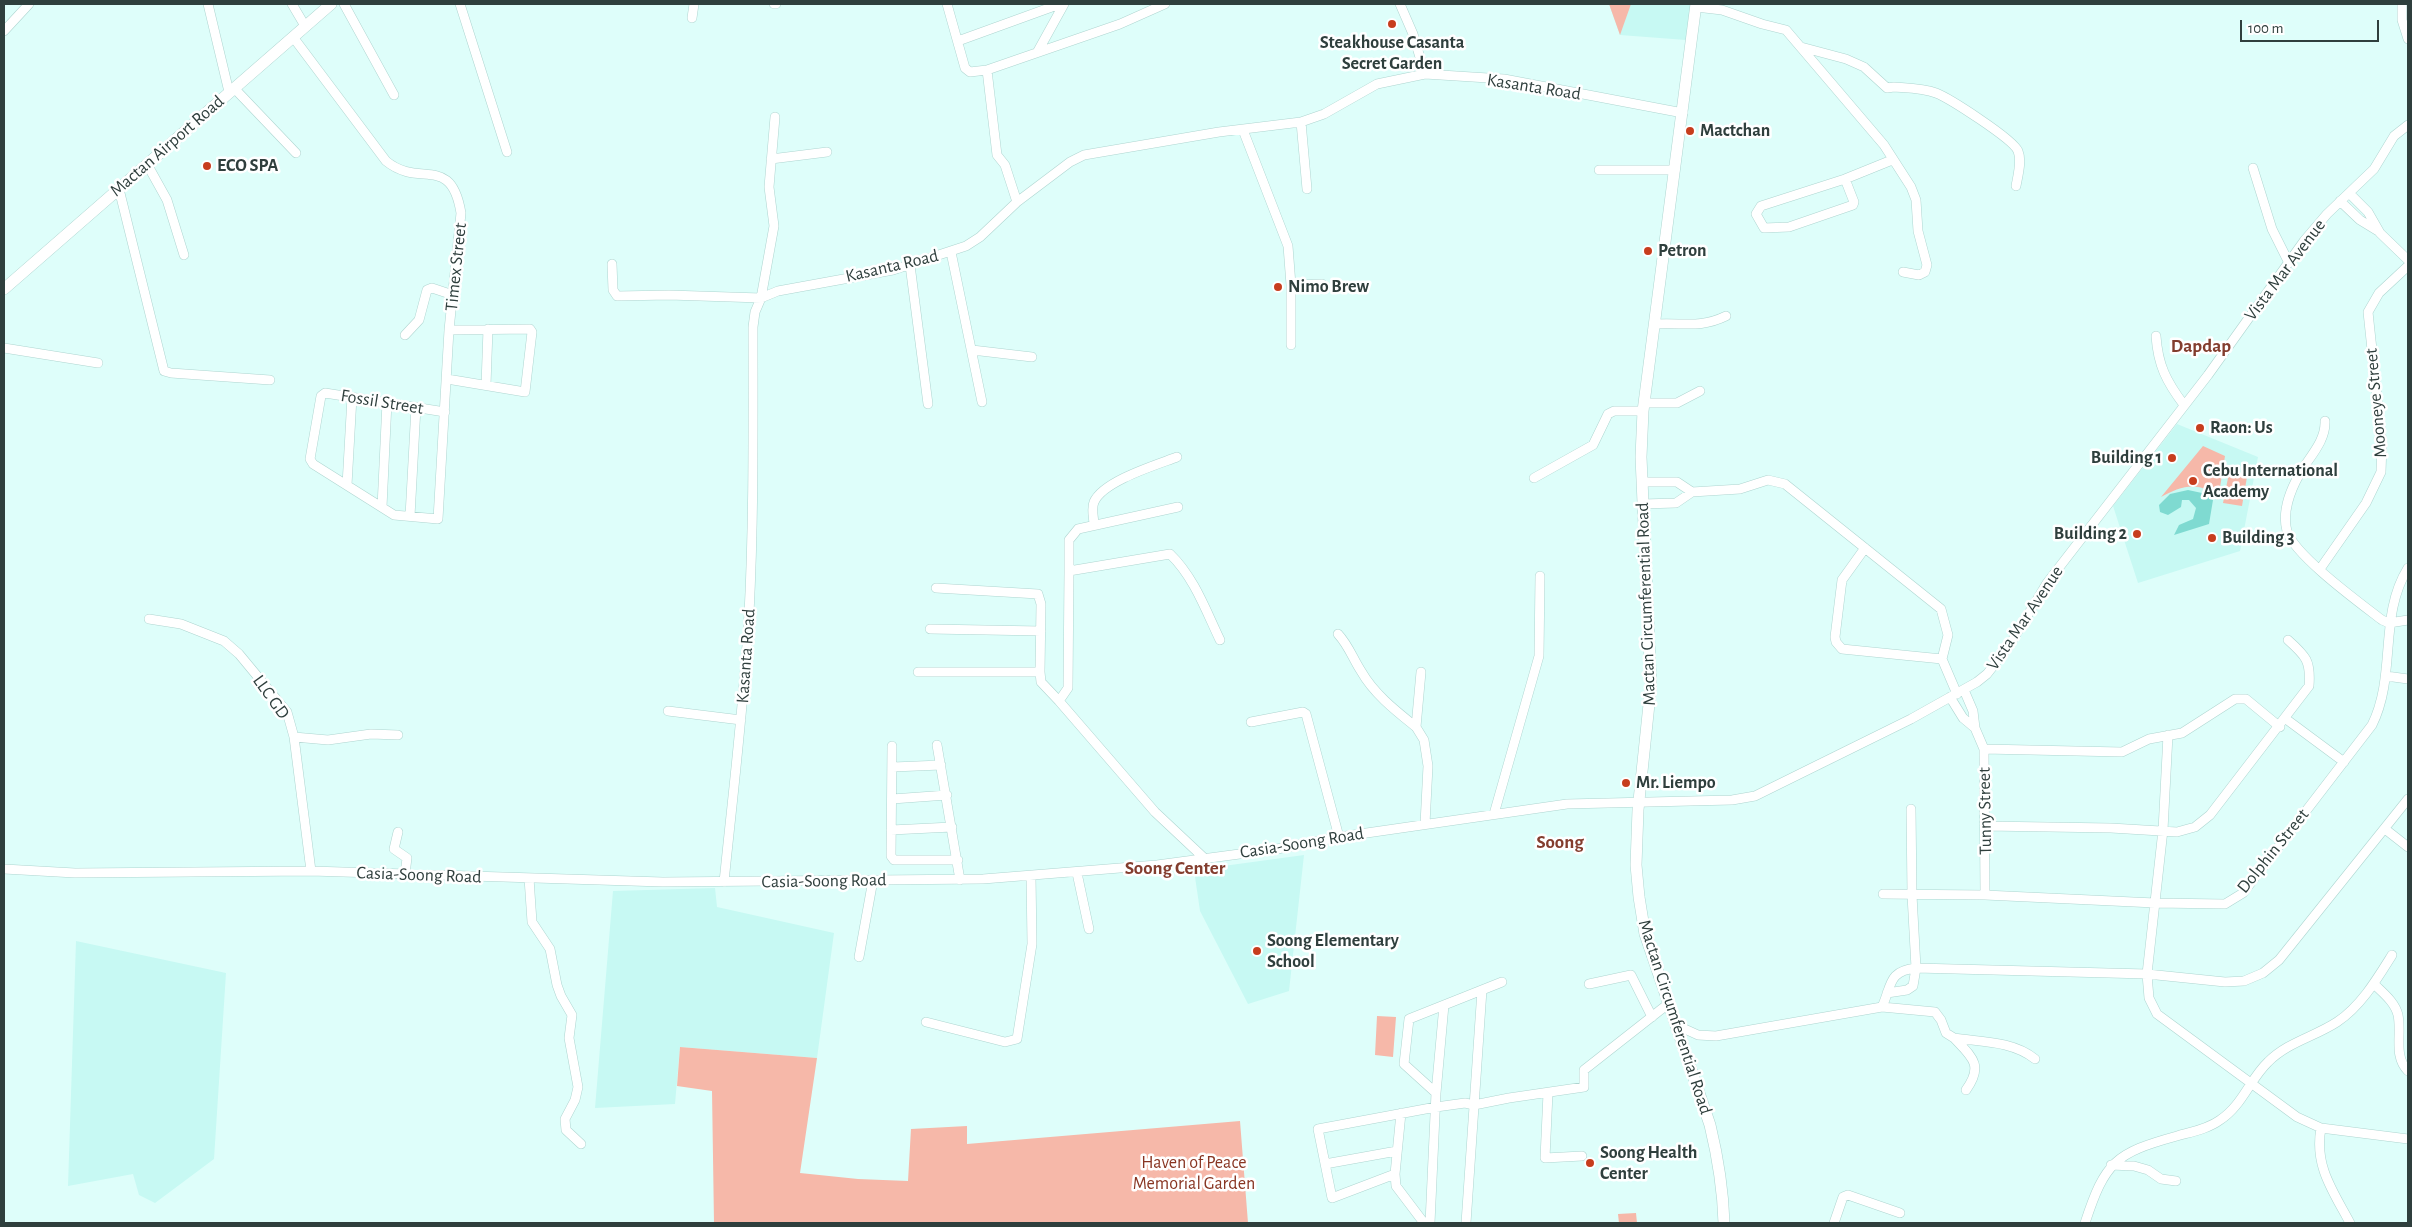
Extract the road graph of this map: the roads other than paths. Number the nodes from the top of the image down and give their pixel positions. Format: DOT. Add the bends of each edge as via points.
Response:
graph roads {
  1 [pos="29,4"];
  2 [pos="208,4"];
  3 [pos="292,4"];
  4 [pos="331,4"];
  5 [pos="344,4"];
  6 [pos="460,4"];
  7 [pos="694,4"];
  8 [pos="948,4"];
  9 [pos="1060,4"];
  10 [pos="1064,4"];
  11 [pos="1165,4"];
  12 [pos="1400,4"];
  13 [pos="1696,5"];
  14 [pos="2402,5"];
  15 [pos="692,18"];
  16 [pos="305,26"];
  17 [pos="4,31"];
  18 [pos="293,37"];
  19 [pos="2408,39"];
  20 [pos="958,41"];
  21 [pos="1801,47"];
  22 [pos="1038,51"];
  23 [pos="986,70"];
  24 [pos="1424,74"];
  25 [pos="232,90"];
  26 [pos="394,94"];
  27 [pos="1683,113"];
  28 [pos="775,116"];
  29 [pos="1301,122"];
  30 [pos="2408,125"];
  31 [pos="1243,130"];
  32 [pos="507,152"];
  33 [pos="827,152"];
  34 [pos="296,153"];
  35 [pos="771,159"];
  36 [pos="1892,160"];
  37 [pos="147,164"];
  38 [pos="2253,168"];
  39 [pos="1599,170"];
  40 [pos="1675,170"];
  41 [pos="1844,179"];
  42 [pos="2016,186"];
  43 [pos="119,188"];
  44 [pos="1308,189"];
  45 [pos="2349,193"];
  46 [pos="2340,201"];
  47 [pos="1017,202"];
  48 [pos="2380,233"];
  49 [pos="951,252"];
  50 [pos="184,255"];
  51 [pos="2408,260"];
  52 [pos="2288,263"];
  53 [pos="612,264"];
  54 [pos="910,265"];
  55 [pos="2408,266"];
  56 [pos="1903,272"];
  57 [pos="1322,284"];
  58 [pos="1291,285"];
  59 [pos="4,289"];
  60 [pos="453,295"];
  61 [pos="761,298"];
  62 [pos="1726,316"];
  63 [pos="1655,324"];
  64 [pos="488,329"];
  65 [pos="449,330"];
  66 [pos="405,335"];
  67 [pos="2156,336"];
  68 [pos="1291,345"];
  69 [pos="4,348"];
  70 [pos="972,350"];
  71 [pos="1032,357"];
  72 [pos="98,362"];
  73 [pos="446,379"];
  74 [pos="270,380"];
  75 [pos="486,385"];
  76 [pos="1700,391"];
  77 [pos="352,397"];
  78 [pos="387,402"];
  79 [pos="982,402"];
  80 [pos="928,404"];
  81 [pos="2184,405"];
  82 [pos="416,407"];
  83 [pos="1644,407"];
  84 [pos="445,412"];
  85 [pos="2325,421"];
  86 [pos="1177,458"];
  87 [pos="1534,478"];
  88 [pos="1642,482"];
  89 [pos="346,485"];
  90 [pos="1692,492"];
  91 [pos="1643,504"];
  92 [pos="382,507"];
  93 [pos="1178,507"];
  94 [pos="410,516"];
  95 [pos="1094,525"];
  96 [pos="1865,548"];
  97 [pos="2408,568"];
  98 [pos="2320,569"];
  99 [pos="1069,571"];
  100 [pos="1540,576"];
  101 [pos="936,588"];
  102 [pos="149,619"];
  103 [pos="2408,620"];
  104 [pos="2390,623"];
  105 [pos="930,629"];
  106 [pos="1041,631"];
  107 [pos="1338,634"];
  108 [pos="1220,640"];
  109 [pos="2288,640"];
  110 [pos="1942,659"];
  111 [pos="918,672"];
  112 [pos="1040,672"];
  113 [pos="1421,672"];
  114 [pos="2386,676"];
  115 [pos="2408,679"];
  116 [pos="1957,694"];
  117 [pos="1059,701"];
  118 [pos="668,711"];
  119 [pos="741,720"];
  120 [pos="1251,722"];
  121 [pos="2283,723"];
  122 [pos="1416,727"];
  123 [pos="1975,728"];
  124 [pos="398,735"];
  125 [pos="2168,735"];
  126 [pos="294,736"];
  127 [pos="937,745"];
  128 [pos="892,746"];
  129 [pos="1984,749"];
  130 [pos="2344,762"];
  131 [pos="940,766"];
  132 [pos="893,767"];
  133 [pos="947,795"];
  134 [pos="892,799"];
  135 [pos="2408,799"];
  136 [pos="1639,801"];
  137 [pos="1911,809"];
  138 [pos="1494,814"];
  139 [pos="1425,824"];
  140 [pos="1986,826"];
  141 [pos="952,827"];
  142 [pos="2385,828"];
  143 [pos="892,830"];
  144 [pos="2163,830"];
  145 [pos="398,832"];
  146 [pos="1338,837"];
  147 [pos="2408,847"];
  148 [pos="1204,858"];
  149 [pos="958,860"];
  150 [pos="4,868"];
  151 [pos="311,871"];
  152 [pos="1078,872"];
  153 [pos="405,874"];
  154 [pos="1031,876"];
  155 [pos="529,878"];
  156 [pos="873,880"];
  157 [pos="960,880"];
  158 [pos="724,882"];
  159 [pos="1883,894"];
  160 [pos="1912,895"];
  161 [pos="1985,895"];
  162 [pos="2155,903"];
  163 [pos="1089,929"];
  164 [pos="2392,955"];
  165 [pos="859,957"];
  166 [pos="1916,968"];
  167 [pos="2147,974"];
  168 [pos="1502,982"];
  169 [pos="1589,984"];
  170 [pos="2374,984"];
  171 [pos="1482,990"];
  172 [pos="1887,993"];
  173 [pos="1668,1004"];
  174 [pos="1444,1005"];
  175 [pos="1882,1007"];
  176 [pos="1652,1017"];
  177 [pos="926,1022"];
  178 [pos="1676,1025"];
  179 [pos="1954,1038"];
  180 [pos="2035,1060"];
  181 [pos="2408,1071"];
  182 [pos="2252,1085"];
  183 [pos="1966,1090"];
  184 [pos="1436,1093"];
  185 [pos="1548,1093"];
  186 [pos="1474,1105"];
  187 [pos="1436,1107"];
  188 [pos="1401,1113"];
  189 [pos="2321,1128"];
  190 [pos="2408,1138"];
  191 [pos="581,1144"];
  192 [pos="1397,1151"];
  193 [pos="1582,1156"];
  194 [pos="1325,1164"];
  195 [pos="2111,1165"];
  196 [pos="1395,1174"];
  197 [pos="2176,1181"];
  198 [pos="1900,1213"];
  199 [pos="1424,1223"];
  200 [pos="1430,1223"];
  201 [pos="1466,1223"];
  202 [pos="1724,1223"];
  203 [pos="1834,1223"];
  204 [pos="2085,1223"];
  205 [pos="2350,1223"];
  1 -- 17 [label="street"];
  2 -- 25 [label="street"];
  3 -- 16 [label="street"];
  4 -- 16 [label="main road, Mactan Airport Road"];
  5 -- 26 [label="street"];
  6 -- 32 [label="street"];
  7 -- 15 [label="street"];
  8 -- 20 [label="street"];
  9 -- 20 [label="street"];
  10 -- 22 [label="street"];
  11 -- 22 [label="street" via="1120,24"];
  12 -- 24 [label="street" via="1413,34"];
  13 -- 21 [label="street" via="1778,26"];
  13 -- 27 [label="main road, Mactan Circumferential Road"];
  14 -- 19 [label="street" via="2402,20"];
  16 -- 18 [label="main road, Mactan Airport Road"];
  18 -- 25 [label="main road, Mactan Airport Road"];
  18 -- 60 [label="street, Timex Street" via="386,160 400,170 451,182 461,213"];
  20 -- 23 [label="street" via="965,68 970,72"];
  21 -- 36 [label="street" via="1884,145"];
  21 -- 42 [label="street" via="1858,64 1887,88 1935,93 1995,129 2018,151"];
  22 -- 23 [label="street"];
  23 -- 47 [label="street" via="997,155 1005,165"];
  24 -- 27 [label="street, Kasanta Road" via="1504,79"];
  24 -- 29 [label="street, Kasanta Road" via="1377,84 1324,114"];
  25 -- 34 [label="street"];
  25 -- 37 [label="main road, Mactan Airport Road"];
  27 -- 40 [label="main road, Mactan Circumferential Road"];
  28 -- 35 [label="street"];
  29 -- 31 [label="street, Kasanta Road"];
  29 -- 44 [label="street"];
  30 -- 45 [label="street, Vista Mar Avenue" via="2397,133 2378,163"];
  31 -- 47 [label="street, Kasanta Road" via="1084,155"];
  31 -- 58 [label="street" via="1288,246"];
  33 -- 35 [label="street"];
  35 -- 61 [label="street" via="774,226"];
  36 -- 41 [label="street"];
  36 -- 56 [label="street" via="1913,193 1927,265 1925,272 1919,275"];
  37 -- 43 [label="main road, Mactan Airport Road"];
  37 -- 50 [label="street" via="167,200"];
  38 -- 52 [label="street" via="2272,229"];
  39 -- 40 [label="street"];
  40 -- 63 [label="main road, Mactan Circumferential Road"];
  41 -- 41 [label="street" via="1853,206 1789,227 1764,228 1758,221 1756,214 1761,206"];
  43 -- 59 [label="main road, Mactan Airport Road"];
  43 -- 74 [label="street" via="164,371"];
  45 -- 46 [label="street, Vista Mar Avenue"];
  45 -- 48 [label="street" via="2368,212"];
  46 -- 48 [label="street"];
  46 -- 52 [label="street, Vista Mar Avenue"];
  47 -- 49 [label="street, Kasanta Road" via="980,237"];
  48 -- 51 [label="street"];
  49 -- 54 [label="street, Kasanta Road"];
  49 -- 70 [label="street"];
  52 -- 81 [label="street, Vista Mar Avenue"];
  53 -- 61 [label="street" via="613,290 617,296 669,294"];
  54 -- 61 [label="street, Kasanta Road" via="778,291"];
  54 -- 80 [label="street"];
  55 -- 98 [label="street, Mooneye Street" via="2379,293 2368,312 2382,444 2381,472 2366,503"];
  57 -- 58 [label="street"];
  58 -- 68 [label="street"];
  60 -- 65 [label="street, Timex Street"];
  60 -- 66 [label="street" via="432,288 427,290 419,320"];
  61 -- 119 [label="street, Kasanta Road" via="753,327 754,460 749,614"];
  62 -- 63 [label="street" via="1702,325"];
  63 -- 83 [label="main road, Mactan Circumferential Road"];
  64 -- 65 [label="street"];
  64 -- 75 [label="street"];
  64 -- 75 [label="street" via="530,329 532,332 525,392"];
  65 -- 73 [label="street, Timex Street"];
  67 -- 81 [label="street" via="2162,371"];
  69 -- 72 [label="street"];
  70 -- 71 [label="street"];
  70 -- 79 [label="street"];
  73 -- 75 [label="street"];
  73 -- 84 [label="street, Timex Street"];
  76 -- 83 [label="street" via="1677,403"];
  77 -- 78 [label="street, Fossil Street"];
  77 -- 89 [label="street"];
  77 -- 89 [label="street, Fossil Street" via="325,393 321,396 310,459"];
  78 -- 82 [label="street, Fossil Street"];
  78 -- 92 [label="street"];
  81 -- 116 [label="street, Vista Mar Avenue" via="2047,583 1992,668"];
  82 -- 84 [label="street, Fossil Street"];
  82 -- 94 [label="street"];
  83 -- 87 [label="street" via="1608,414 1593,445"];
  83 -- 88 [label="main road, Mactan Circumferential Road"];
  84 -- 94 [label="street, Timex Street" via="438,519"];
  85 -- 98 [label="street" via="2320,442 2293,487 2286,517 2293,544"];
  86 -- 95 [label="street" via="1116,482 1098,495 1093,507"];
  88 -- 90 [label="street" via="1677,482"];
  88 -- 91 [label="main road, Mactan Circumferential Road"];
  89 -- 92 [label="street"];
  90 -- 91 [label="street" via="1676,503"];
  90 -- 96 [label="street" via="1740,489 1768,480 1785,484"];
  91 -- 136 [label="main road, Mactan Circumferential Road" via="1651,685"];
  92 -- 94 [label="street" via="394,515"];
  93 -- 95 [label="street"];
  95 -- 99 [label="street" via="1078,529 1069,540"];
  96 -- 110 [label="street" via="1941,610 1948,635"];
  96 -- 110 [label="street" via="1842,580 1835,637 1838,646"];
  97 -- 104 [label="street, Dolphin Street"];
  98 -- 104 [label="street"];
  99 -- 108 [label="street" via="1170,554 1197,592"];
  99 -- 117 [label="street" via="1068,688"];
  100 -- 138 [label="street" via="1538,656"];
  101 -- 106 [label="street" via="1034,592 1042,604"];
  102 -- 126 [label="street, LLC GD" via="181,624 224,641 287,712"];
  103 -- 104 [label="street"];
  104 -- 114 [label="street, Dolphin Street"];
  105 -- 106 [label="street"];
  106 -- 112 [label="street"];
  107 -- 122 [label="street" via="1372,687"];
  109 -- 121 [label="street" via="2302,653 2310,667 2309,686"];
  110 -- 116 [label="street"];
  111 -- 112 [label="street"];
  112 -- 117 [label="street" via="1041,682"];
  113 -- 122 [label="street"];
  114 -- 115 [label="street"];
  114 -- 130 [label="street, Dolphin Street" via="2376,716"];
  116 -- 123 [label="street, Tunny Street" via="1963,718"];
  116 -- 123 [label="street, Tunny Street" via="1973,711"];
  116 -- 136 [label="street, Vista Mar Avenue" via="1755,796 1732,800"];
  117 -- 148 [label="street" via="1155,812"];
  118 -- 119 [label="street"];
  119 -- 158 [label="street, Kasanta Road"];
  120 -- 146 [label="street" via="1306,714"];
  121 -- 125 [label="street" via="2246,699 2235,699 2182,733"];
  121 -- 130 [label="street"];
  121 -- 144 [label="street" via="2210,816 2195,827 2177,832"];
  122 -- 139 [label="street" via="1424,740 1428,766"];
  123 -- 129 [label="street, Tunny Street"];
  124 -- 126 [label="street" via="371,734 328,740"];
  125 -- 129 [label="street" via="2148,739 2122,752"];
  125 -- 144 [label="street"];
  126 -- 151 [label="street, LLC GD"];
  127 -- 131 [label="street"];
  128 -- 132 [label="street"];
  129 -- 140 [label="street, Tunny Street"];
  130 -- 162 [label="street, Dolphin Street" via="2243,893 2225,904"];
  131 -- 132 [label="street"];
  131 -- 133 [label="street"];
  132 -- 134 [label="street"];
  133 -- 134 [label="street"];
  133 -- 141 [label="street"];
  134 -- 143 [label="street"];
  135 -- 142 [label="street"];
  136 -- 138 [label="street, Casia-Soong Road" via="1567,804"];
  136 -- 173 [label="main road, Mactan Circumferential Road" via="1636,865 1644,934"];
  137 -- 160 [label="street"];
  138 -- 139 [label="street, Casia-Soong Road"];
  139 -- 146 [label="street, Casia-Soong Road"];
  140 -- 144 [label="street"];
  140 -- 161 [label="street, Tunny Street"];
  141 -- 143 [label="street"];
  141 -- 149 [label="street"];
  142 -- 147 [label="street"];
  142 -- 167 [label="street" via="2279,960 2263,973 2225,982"];
  143 -- 149 [label="street" via="890,853 894,860"];
  144 -- 162 [label="street"];
  145 -- 153 [label="street" via="394,849 407,858"];
  146 -- 148 [label="street, Casia-Soong Road"];
  148 -- 152 [label="street, Casia-Soong Road"];
  149 -- 157 [label="street"];
  150 -- 151 [label="street, Casia-Soong Road" via="74,873"];
  151 -- 153 [label="street, Casia-Soong Road"];
  152 -- 154 [label="street, Casia-Soong Road"];
  152 -- 163 [label="street"];
  153 -- 155 [label="street, Casia-Soong Road"];
  154 -- 157 [label="street, Casia-Soong Road"];
  154 -- 177 [label="street" via="1032,944 1017,1039 1005,1042"];
  155 -- 158 [label="street, Casia-Soong Road"];
  155 -- 191 [label="street" via="532,922 550,950 557,985 572,1015 569,1038 578,1087 565,1119 566,1130"];
  156 -- 157 [label="street, Casia-Soong Road"];
  156 -- 158 [label="street, Casia-Soong Road"];
  156 -- 165 [label="street"];
  159 -- 160 [label="street, Dolphin Street"];
  160 -- 161 [label="street, Dolphin Street"];
  160 -- 166 [label="street"];
  161 -- 162 [label="street, Dolphin Street"];
  162 -- 167 [label="street"];
  164 -- 170 [label="street"];
  166 -- 167 [label="street"];
  166 -- 172 [label="street" via="1898,972 1892,978"];
  166 -- 172 [label="street" via="1913,986"];
  167 -- 182 [label="street" via="2149,998 2157,1014"];
  168 -- 171 [label="street"];
  169 -- 176 [label="street" via="1631,975"];
  170 -- 181 [label="street" via="2398,1013 2399,1055"];
  170 -- 182 [label="street" via="2338,1022 2277,1053 2266,1063"];
  171 -- 174 [label="street"];
  171 -- 186 [label="street"];
  172 -- 175 [label="street"];
  173 -- 176 [label="street"];
  173 -- 178 [label="main road, Mactan Circumferential Road"];
  174 -- 184 [label="street"];
  174 -- 184 [label="street" via="1409,1019 1404,1060 1404,1064"];
  175 -- 178 [label="street" via="1716,1036 1698,1035"];
  175 -- 179 [label="street" via="1935,1012 1946,1033"];
  176 -- 185 [label="street" via="1584,1070 1584,1088"];
  178 -- 202 [label="main road, Mactan Circumferential Road" via="1716,1152 1723,1188"];
  179 -- 180 [label="street" via="2010,1046 2026,1052"];
  179 -- 183 [label="street" via="1975,1062 1976,1070"];
  182 -- 189 [label="street" via="2297,1117"];
  182 -- 195 [label="street" via="2220,1120 2196,1131 2143,1146"];
  184 -- 187 [label="street"];
  185 -- 186 [label="street"];
  185 -- 193 [label="street" via="1544,1158"];
  186 -- 187 [label="street"];
  186 -- 201 [label="street"];
  187 -- 188 [label="street"];
  187 -- 200 [label="street"];
  188 -- 192 [label="street"];
  188 -- 194 [label="street" via="1318,1128"];
  189 -- 190 [label="street"];
  189 -- 205 [label="street" via="2318,1144 2322,1172"];
  192 -- 194 [label="street"];
  192 -- 196 [label="street"];
  194 -- 196 [label="street" via="1332,1198"];
  195 -- 197 [label="street" via="2134,1166 2161,1179"];
  195 -- 204 [label="street" via="2096,1189"];
  196 -- 199 [label="street" via="1396,1186"];
  198 -- 203 [label="street" via="1848,1195 1840,1202"];
}
